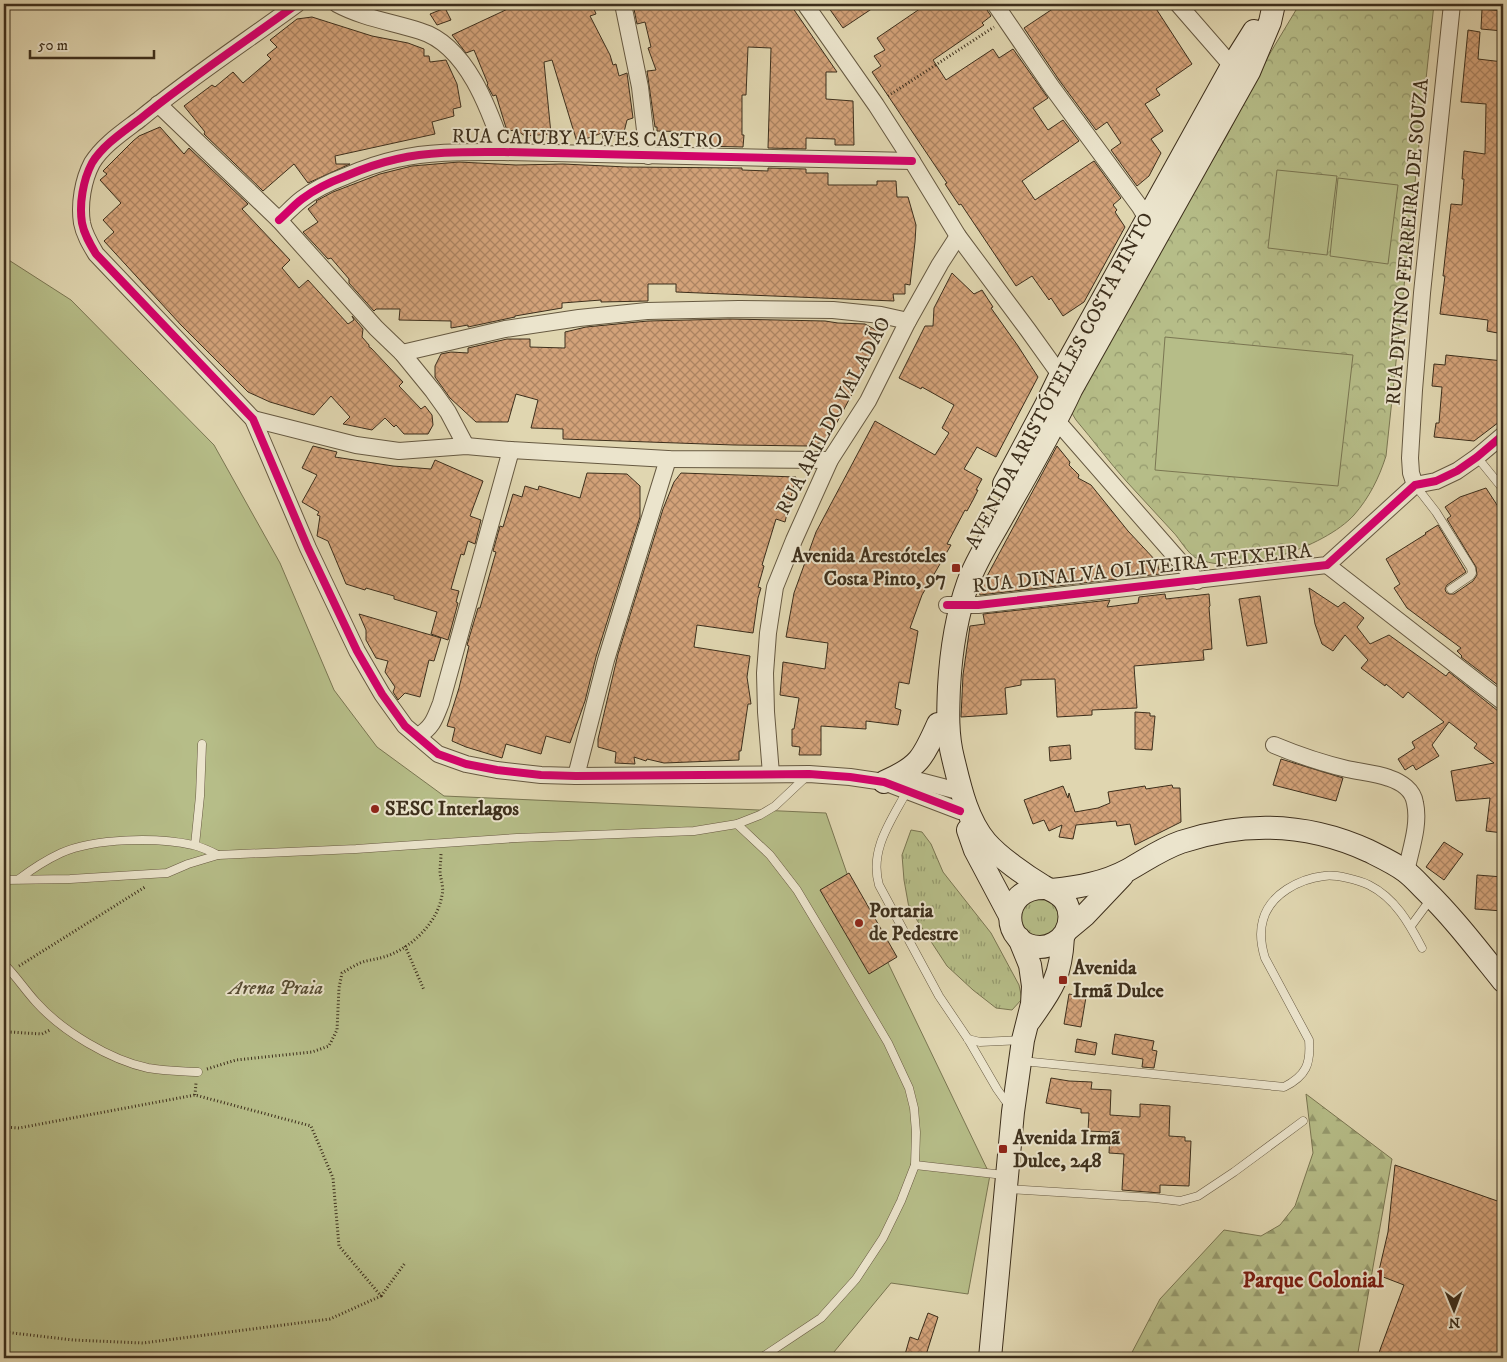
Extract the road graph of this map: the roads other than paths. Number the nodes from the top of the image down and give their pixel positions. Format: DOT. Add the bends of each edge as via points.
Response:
graph roads {
  1 [pos="297,4"];
  2 [pos="337,4"];
  3 [pos="623,4"];
  4 [pos="805,4"];
  5 [pos="995,4"];
  6 [pos="1178,4"];
  7 [pos="1262,4"];
  8 [pos="1274,4"];
  9 [pos="1452,4"];
  10 [pos="1240,69"];
  11 [pos="158,104"];
  12 [pos="504,152"];
  13 [pos="648,156"];
  14 [pos="912,161"];
  15 [pos="279,220"];
  16 [pos="1154,224"];
  17 [pos="958,236"];
  18 [pos="908,321"];
  19 [pos="402,353"];
  20 [pos="1066,383"];
  21 [pos="1051,414"];
  22 [pos="253,419"];
  23 [pos="1503,435"];
  24 [pos="466,446"];
  25 [pos="510,450"];
  26 [pos="1477,457"];
  27 [pos="668,459"];
  28 [pos="830,460"];
  29 [pos="1415,485"];
  30 [pos="1503,489"];
  31 [pos="1327,565"];
  32 [pos="1197,581"];
  33 [pos="1451,589"];
  34 [pos="954,605"];
  35 [pos="1503,702"];
  36 [pos="938,724"];
  37 [pos="418,736"];
  38 [pos="202,744"];
  39 [pos="1274,745"];
  40 [pos="771,774"];
  41 [pos="809,774"];
  42 [pos="576,776"];
  43 [pos="884,782"];
  44 [pos="907,791"];
  45 [pos="958,797"];
  46 [pos="737,824"];
  47 [pos="195,845"];
  48 [pos="218,855"];
  49 [pos="1128,870"];
  50 [pos="1406,872"];
  51 [pos="19,879"];
  52 [pos="4,880"];
  53 [pos="1048,889"];
  54 [pos="1432,896"];
  55 [pos="1010,916"];
  56 [pos="1411,926"];
  57 [pos="1065,933"];
  58 [pos="1019,938"];
  59 [pos="1422,948"];
  60 [pos="4,964"];
  61 [pos="1503,980"];
  62 [pos="968,1039"];
  63 [pos="1023,1042"];
  64 [pos="198,1072"];
  65 [pos="1013,1112"];
  66 [pos="1302,1121"];
  67 [pos="914,1165"];
  68 [pos="1007,1182"];
  69 [pos="761,1358"];
  70 [pos="990,1358"];
  1 -- 11 [label="street"];
  2 -- 12 [label="street" via="362,15 423,31 452,50 482,97"];
  3 -- 13 [label="street" via="640,87"];
  4 -- 14 [label="street"];
  5 -- 16 [label="street" via="1056,93"];
  6 -- 10 [label="street"];
  7 -- 10 [label="main road, AVENIDA ARISTÓTELES COSTA PINTO"];
  8 -- 10 [label="main road, AVENIDA ARISTÓTELES COSTA PINTO" via="1270,22"];
  9 -- 29 [label="street, RUA DIVINO FERREIRA DE SOUZA" via="1416,370 1410,458"];
  10 -- 16 [label="main road, AVENIDA ARISTÓTELES COSTA PINTO"];
  11 -- 15 [label="street"];
  11 -- 22 [label="street" via="107,145 93,162 84,181 82,222 96,254"];
  12 -- 13 [label="street, RUA CAIUBY ALVES CASTRO"];
  12 -- 15 [label="street, RUA CAIUBY ALVES CASTRO" via="425,154 364,169 315,190"];
  13 -- 14 [label="street, RUA CAIUBY ALVES CASTRO"];
  14 -- 17 [label="street"];
  15 -- 19 [label="street"];
  16 -- 20 [label="main road, AVENIDA ARISTÓTELES COSTA PINTO"];
  17 -- 18 [label="street, RUA ARILDO VALADÃO"];
  17 -- 20 [label="street"];
  18 -- 19 [label="street" via="834,310 647,311 505,329"];
  18 -- 28 [label="street, RUA ARILDO VALADÃO" via="868,401"];
  19 -- 24 [label="street" via="448,412"];
  20 -- 21 [label="main road, AVENIDA ARISTÓTELES COSTA PINTO"];
  21 -- 32 [label="street"];
  21 -- 34 [label="main road, AVENIDA ARISTÓTELES COSTA PINTO" via="969,549 956,576"];
  22 -- 24 [label="street" via="356,445 399,451"];
  22 -- 37 [label="street" via="308,548 357,651 382,694 405,726"];
  23 -- 26 [label="street, RUA DINALVA OLIVEIRA TEIXEIRA"];
  24 -- 25 [label="street"];
  25 -- 27 [label="street"];
  25 -- 37 [label="street" via="435,720"];
  26 -- 29 [label="street, RUA DINALVA OLIVEIRA TEIXEIRA" via="1436,481"];
  26 -- 30 [label="lane"];
  27 -- 28 [label="street"];
  27 -- 42 [label="street" via="606,660"];
  28 -- 40 [label="street, RUA ARILDO VALADÃO" via="776,587 765,673"];
  29 -- 31 [label="street, RUA DINALVA OLIVEIRA TEIXEIRA"];
  29 -- 33 [label="lane" via="1471,568 1470,576"];
  31 -- 32 [label="street, RUA DINALVA OLIVEIRA TEIXEIRA"];
  31 -- 35 [label="street"];
  32 -- 34 [label="street, RUA DINALVA OLIVEIRA TEIXEIRA"];
  34 -- 36 [label="main road, AVENIDA ARISTÓTELES COSTA PINTO" via="940,637 936,667"];
  34 -- 45 [label="main road, AVENIDA ARISTÓTELES COSTA PINTO" via="948,724"];
  36 -- 43 [label="main road" via="918,762"];
  36 -- 45 [label="main road, AVENIDA ARISTÓTELES COSTA PINTO" via="944,763"];
  37 -- 42 [label="street" via="438,754 466,764 541,775"];
  38 -- 47 [label="lane"];
  39 -- 50 [label="street" via="1304,758 1389,778 1411,792 1417,820"];
  40 -- 41 [label="street"];
  40 -- 42 [label="street"];
  41 -- 43 [label="street"];
  41 -- 46 [label="lane" via="775,806"];
  43 -- 44 [label="street"];
  43 -- 45 [label="street" via="916,780"];
  44 -- 45 [label="street"];
  44 -- 62 [label="lane" via="879,847 876,874 934,987"];
  45 -- 53 [label="main road, AVENIDA ARISTÓTELES COSTA PINTO" via="987,843"];
  45 -- 55 [label="main road, AVENIDA ARISTÓTELES COSTA PINTO" via="975,850"];
  46 -- 48 [label="lane" via="694,832 517,838"];
  46 -- 67 [label="lane" via="770,855 797,890 888,1043 909,1088 914,1108"];
  47 -- 48 [label="lane"];
  47 -- 51 [label="lane" via="163,841 93,844 62,853"];
  48 -- 51 [label="lane" via="167,873"];
  49 -- 50 [label="main road" via="1152,854 1180,842 1222,830 1295,828 1352,844"];
  49 -- 53 [label="main road" via="1103,882"];
  49 -- 57 [label="main road"];
  50 -- 54 [label="main road"];
  51 -- 52 [label="lane"];
  53 -- 55 [label="main road" via="1036,888 1021,894 1015,900"];
  53 -- 57 [label="main road" via="1064,900 1068,907 1069,922"];
  54 -- 56 [label="lane"];
  54 -- 61 [label="main road"];
  55 -- 58 [label="main road" via="1010,924"];
  56 -- 59 [label="lane"];
  56 -- 63 [label="lane" via="1392,900 1369,885 1350,879 1326,875 1303,881 1274,900 1263,920 1261,944 1265,958 1309,1040 1310,1055 1306,1068 1296,1081 1284,1087"];
  57 -- 58 [label="main road" via="1056,942 1041,947"];
  57 -- 63 [label="main road" via="1054,982"];
  58 -- 63 [label="main road" via="1030,966 1033,986"];
  60 -- 64 [label="lane" via="37,1003 61,1025 97,1048 124,1062 148,1068"];
  62 -- 63 [label="lane"];
  62 -- 65 [label="lane"];
  63 -- 65 [label="main road"];
  65 -- 68 [label="main road"];
  66 -- 68 [label="lane" via="1198,1196 1180,1201"];
  67 -- 68 [label="lane"];
  67 -- 69 [label="lane" via="882,1238 856,1279 821,1318"];
  68 -- 70 [label="main road"];
}
